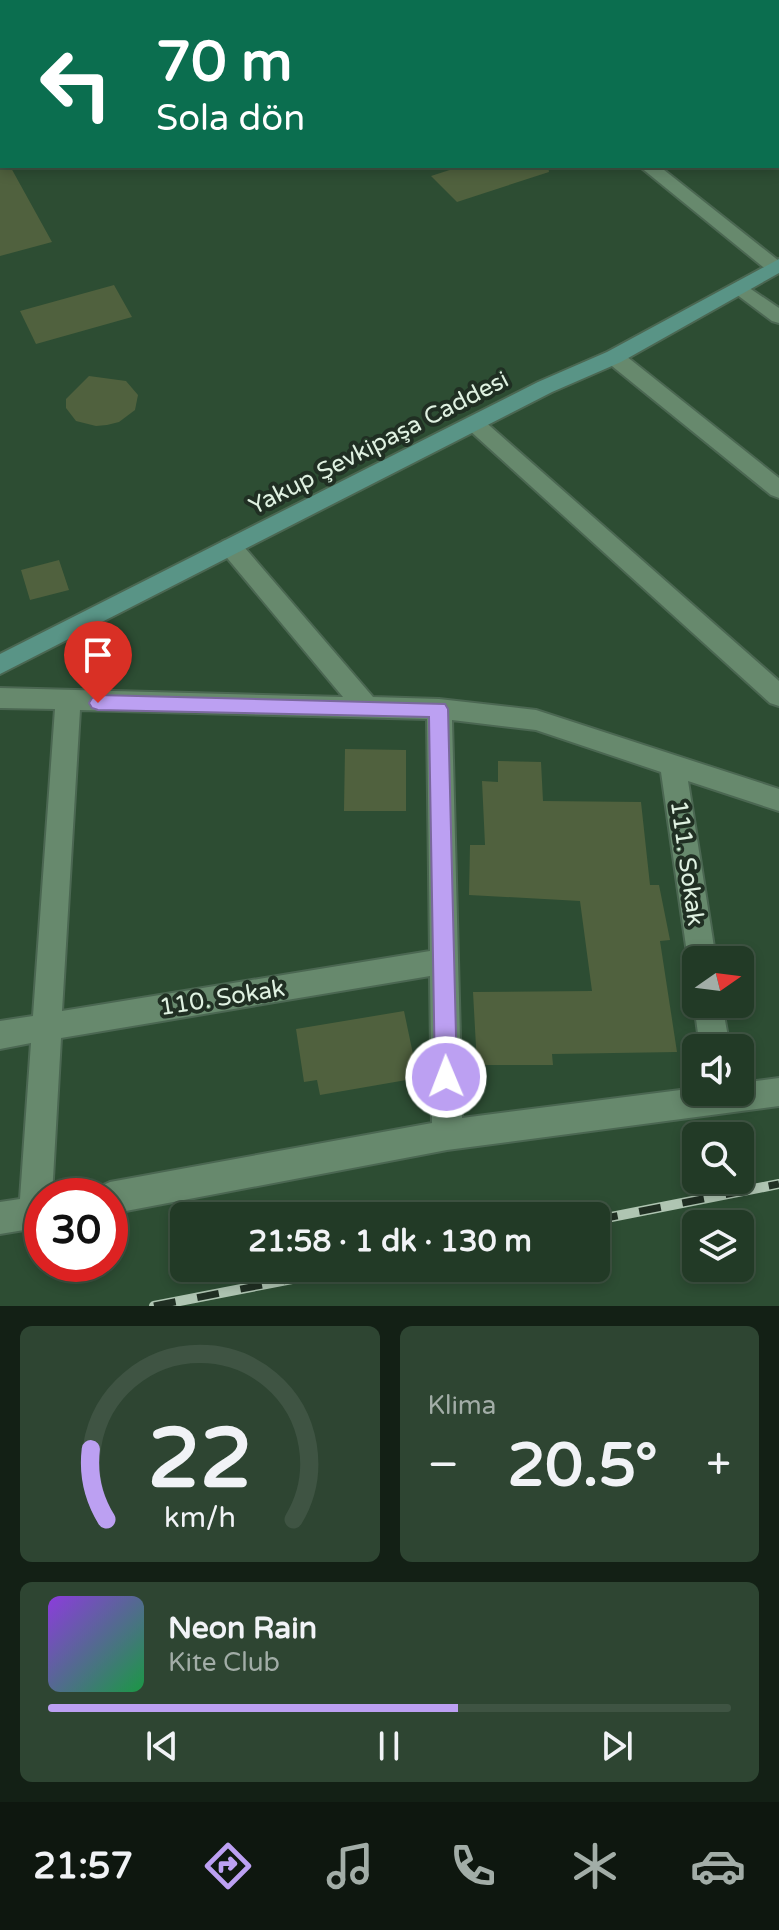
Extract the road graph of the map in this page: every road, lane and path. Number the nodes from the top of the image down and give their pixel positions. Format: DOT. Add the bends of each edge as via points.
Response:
graph roads {
  1 [pos="651,168"];
  2 [pos="777,266"];
  3 [pos="739,287"];
  4 [pos="779,317"];
  5 [pos="614,357"];
  6 [pos="475,424"];
  7 [pos="779,490"];
  8 [pos="231,547"];
  9 [pos="0,665"];
  10 [pos="779,696"];
  11 [pos="0,698"];
  12 [pos="68,702"];
  13 [pos="367,708"];
  14 [pos="439,709"];
  15 [pos="673,765"];
  16 [pos="779,800"];
  17 [pos="700,946"];
  18 [pos="444,961"];
  19 [pos="47,1026"];
  20 [pos="0,1035"];
  21 [pos="779,1092"];
  22 [pos="754,1094"];
  23 [pos="682,1102"];
  24 [pos="447,1135"];
  25 [pos="40,1178"];
  26 [pos="128,1195"];
  27 [pos="24,1214"];
  28 [pos="0,1218"];
  1 -- 2 [label="street"];
  2 -- 3 [label="main road, Yakup Şevkipaşa Caddesi"];
  3 -- 4 [label="street"];
  3 -- 5 [label="main road, Yakup Şevkipaşa Caddesi"];
  5 -- 6 [label="main road, Yakup Şevkipaşa Caddesi"];
  5 -- 7 [label="street"];
  6 -- 8 [label="main road, Yakup Şevkipaşa Caddesi"];
  6 -- 10 [label="street"];
  8 -- 9 [label="main road, Yakup Şevkipaşa Caddesi"];
  8 -- 13 [label="street"];
  11 -- 12 [label="street"];
  12 -- 13 [label="street"];
  12 -- 19 [label="street"];
  13 -- 14 [label="street"];
  14 -- 15 [label="street" via="536,720"];
  14 -- 18 [label="street"];
  15 -- 16 [label="street"];
  15 -- 17 [label="street, 111. Sokak"];
  18 -- 19 [label="street, 110. Sokak"];
  18 -- 24 [label="street"];
  19 -- 20 [label="street, 110. Sokak"];
  19 -- 25 [label="street"];
  21 -- 22 [label="street"];
  23 -- 24 [label="street"];
  24 -- 26 [label="street"];
  27 -- 28 [label="street"];
}
